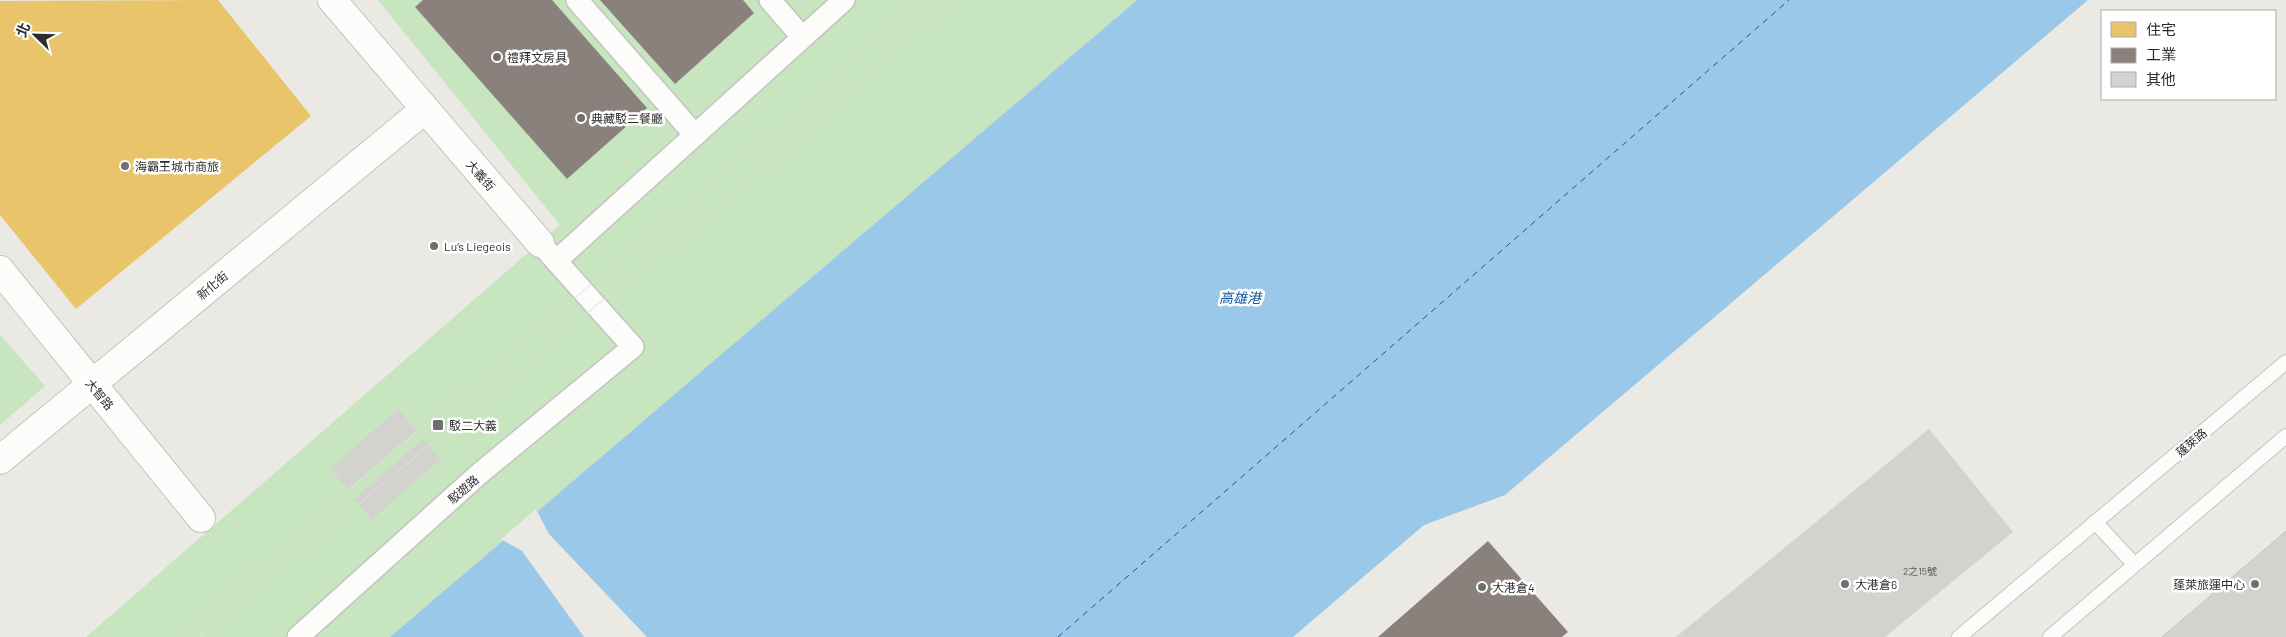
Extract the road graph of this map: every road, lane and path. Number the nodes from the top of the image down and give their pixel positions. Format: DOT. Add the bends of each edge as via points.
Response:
graph roads {
  1 [pos="332,0"];
  2 [pos="577,0"];
  3 [pos="770,0"];
  4 [pos="844,0"];
  5 [pos="802,38"];
  6 [pos="424,110"];
  7 [pos="695,135"];
  8 [pos="548,252"];
  9 [pos="0,270"];
  10 [pos="633,347"];
  11 [pos="2286,362"];
  12 [pos="92,384"];
  13 [pos="2286,436"];
  14 [pos="0,460"];
  15 [pos="201,518"];
  16 [pos="2095,522"];
  17 [pos="2134,564"];
  18 [pos="298,637"];
  19 [pos="1959,637"];
  20 [pos="2050,637"];
  1 -- 6 [label="street, 大義街"];
  2 -- 7 [label="street"];
  3 -- 5 [label="street"];
  4 -- 5 [label="street"];
  5 -- 7 [label="street"];
  6 -- 8 [label="street, 大義街"];
  6 -- 12 [label="street, 新化街"];
  7 -- 8 [label="street"];
  8 -- 10 [label="street, 大義街"];
  9 -- 12 [label="street, 大智路"];
  10 -- 18 [label="street, 駁遊路" via="472,481"];
  11 -- 16 [label="lane, 蓬萊路"];
  12 -- 14 [label="street, 新化街"];
  12 -- 15 [label="street, 大智路"];
  13 -- 17 [label="lane"];
  16 -- 17 [label="lane"];
  16 -- 19 [label="lane, 蓬萊路"];
  17 -- 20 [label="lane"];
}
